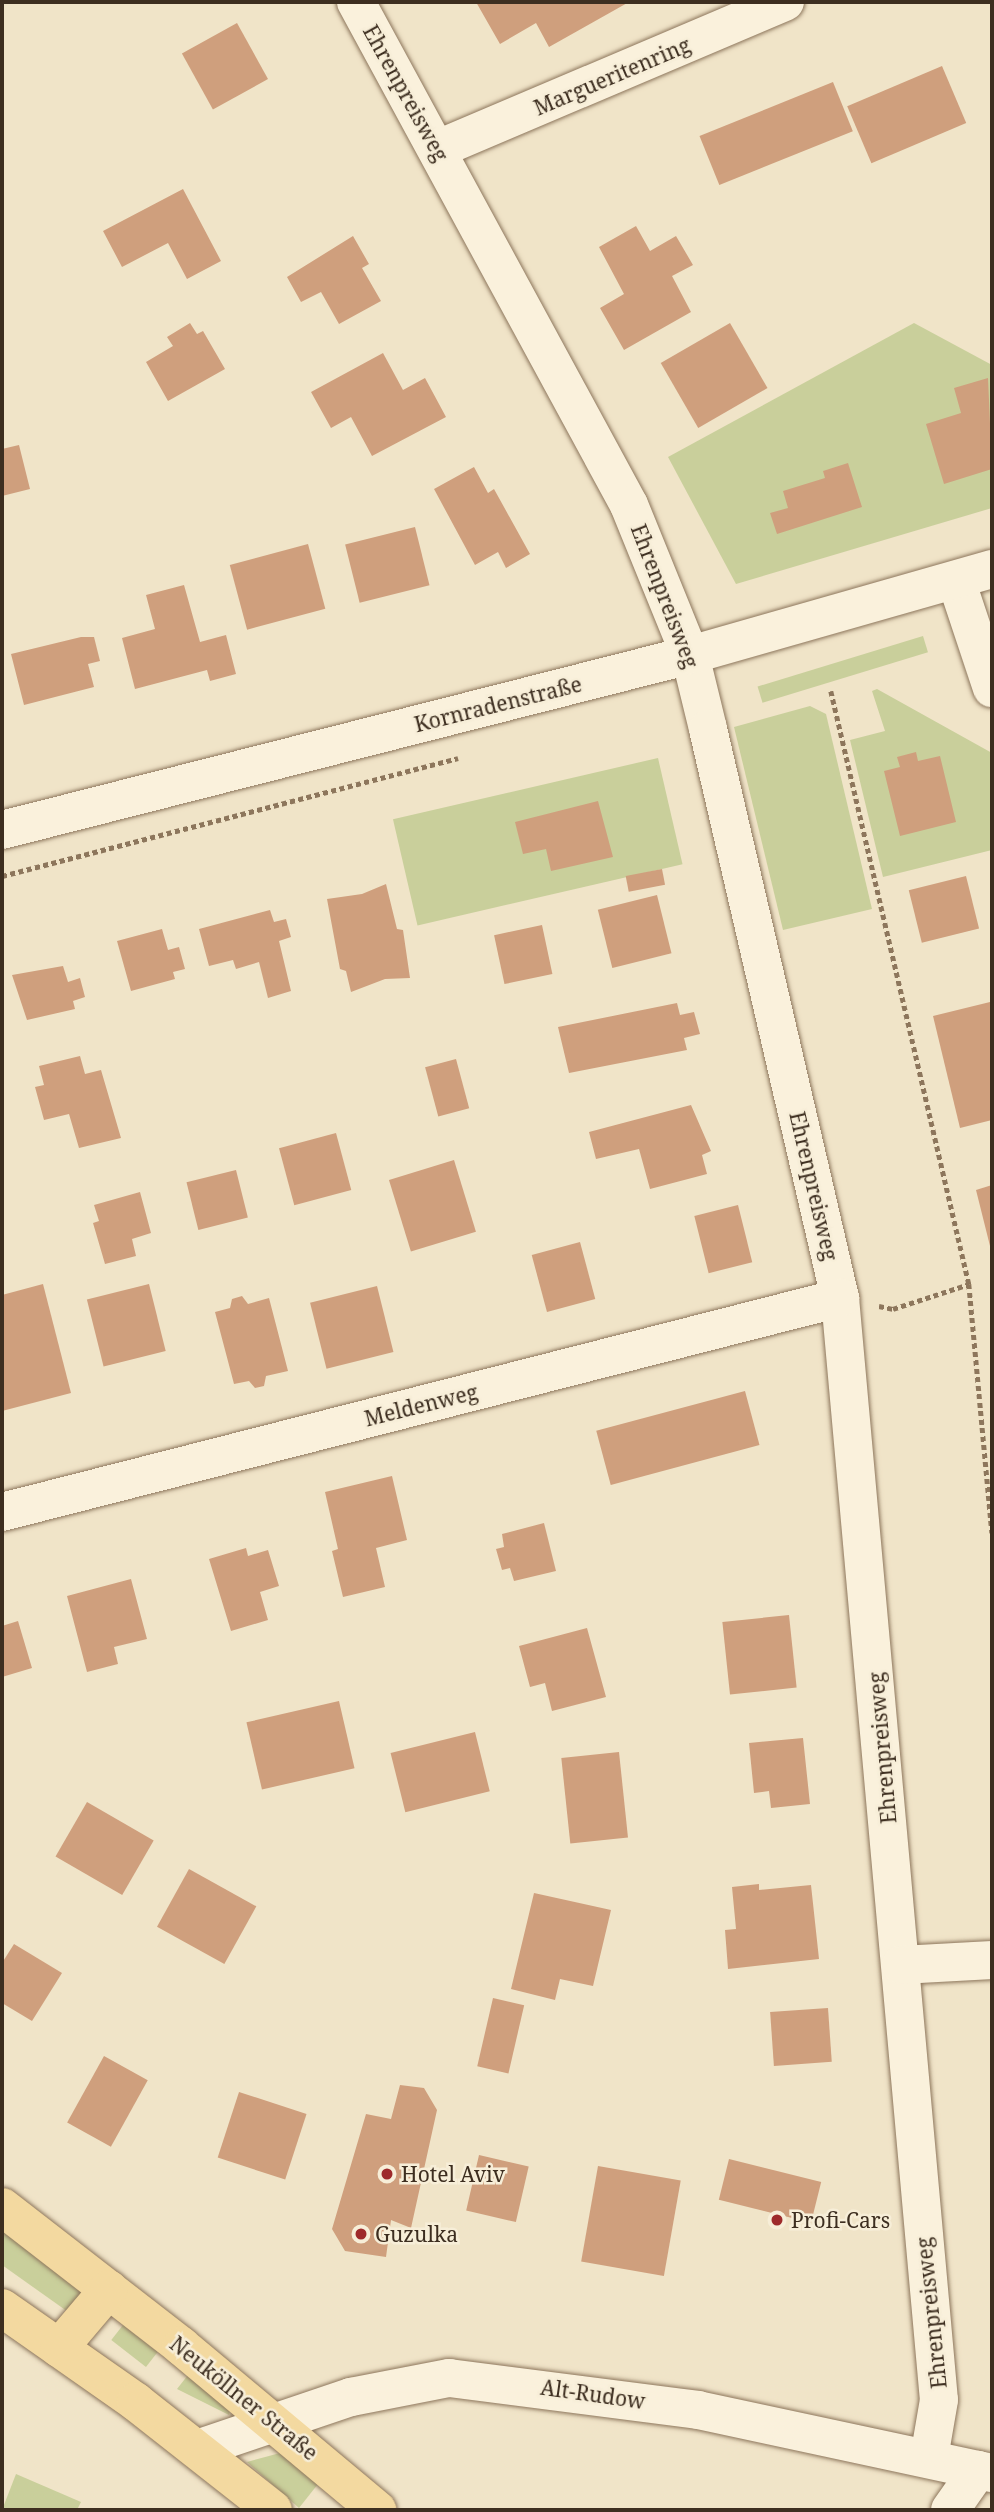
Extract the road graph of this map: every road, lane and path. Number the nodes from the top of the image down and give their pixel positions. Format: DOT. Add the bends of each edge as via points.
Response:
graph roads {
  1 [pos="356,2"];
  2 [pos="785,2"];
  3 [pos="438,149"];
  4 [pos="992,569"];
  5 [pos="956,580"];
  6 [pos="690,655"];
  7 [pos="992,688"];
  8 [pos="831,691"];
  9 [pos="470,755"];
  10 [pos="2,830"];
  11 [pos="2,876"];
  12 [pos="969,1284"];
  13 [pos="840,1298"];
  14 [pos="2,1512"];
  15 [pos="992,1533"];
  16 [pos="992,1960"];
  17 [pos="901,1965"];
  18 [pos="2,2207"];
  19 [pos="109,2289"];
  20 [pos="2,2308"];
  21 [pos="59,2348"];
  22 [pos="277,2424"];
  23 [pos="197,2449"];
  24 [pos="929,2458"];
  25 [pos="985,2471"];
  26 [pos="273,2510"];
  27 [pos="377,2510"];
  28 [pos="950,2510"];
  29 [pos="978,2510"];
  1 -- 3 [label="street, Ehrenpreisweg"];
  2 -- 3 [label="street, Margueritenring"];
  3 -- 6 [label="street, Ehrenpreisweg" via="629,505"];
  4 -- 5 [label="street, Kornradenstraße"];
  5 -- 6 [label="street, Kornradenstraße"];
  5 -- 7 [label="street"];
  6 -- 10 [label="street, Kornradenstraße"];
  6 -- 13 [label="street, Ehrenpreisweg"];
  8 -- 12 [label="path"];
  9 -- 11 [label="path"];
  12 -- 13 [label="path" via="893,1309"];
  12 -- 15 [label="path"];
  13 -- 14 [label="street, Meldenweg"];
  13 -- 17 [label="street, Ehrenpreisweg"];
  16 -- 17 [label="street"];
  17 -- 24 [label="street, Ehrenpreisweg" via="939,2400"];
  18 -- 19 [label="main road, Neuköllner Straße"];
  19 -- 21 [label="main road"];
  19 -- 22 [label="main road, Neuköllner Straße"];
  20 -- 21 [label="main road"];
  21 -- 23 [label="main road"];
  22 -- 23 [label="street, Alt-Rudow"];
  22 -- 24 [label="street, Alt-Rudow" via="351,2397 449,2378 698,2410"];
  22 -- 27 [label="main road, Neuköllner Straße"];
  23 -- 26 [label="main road"];
  24 -- 25 [label="street, Alt-Rudow"];
  25 -- 28 [label="street"];
  25 -- 29 [label="street"];
}
